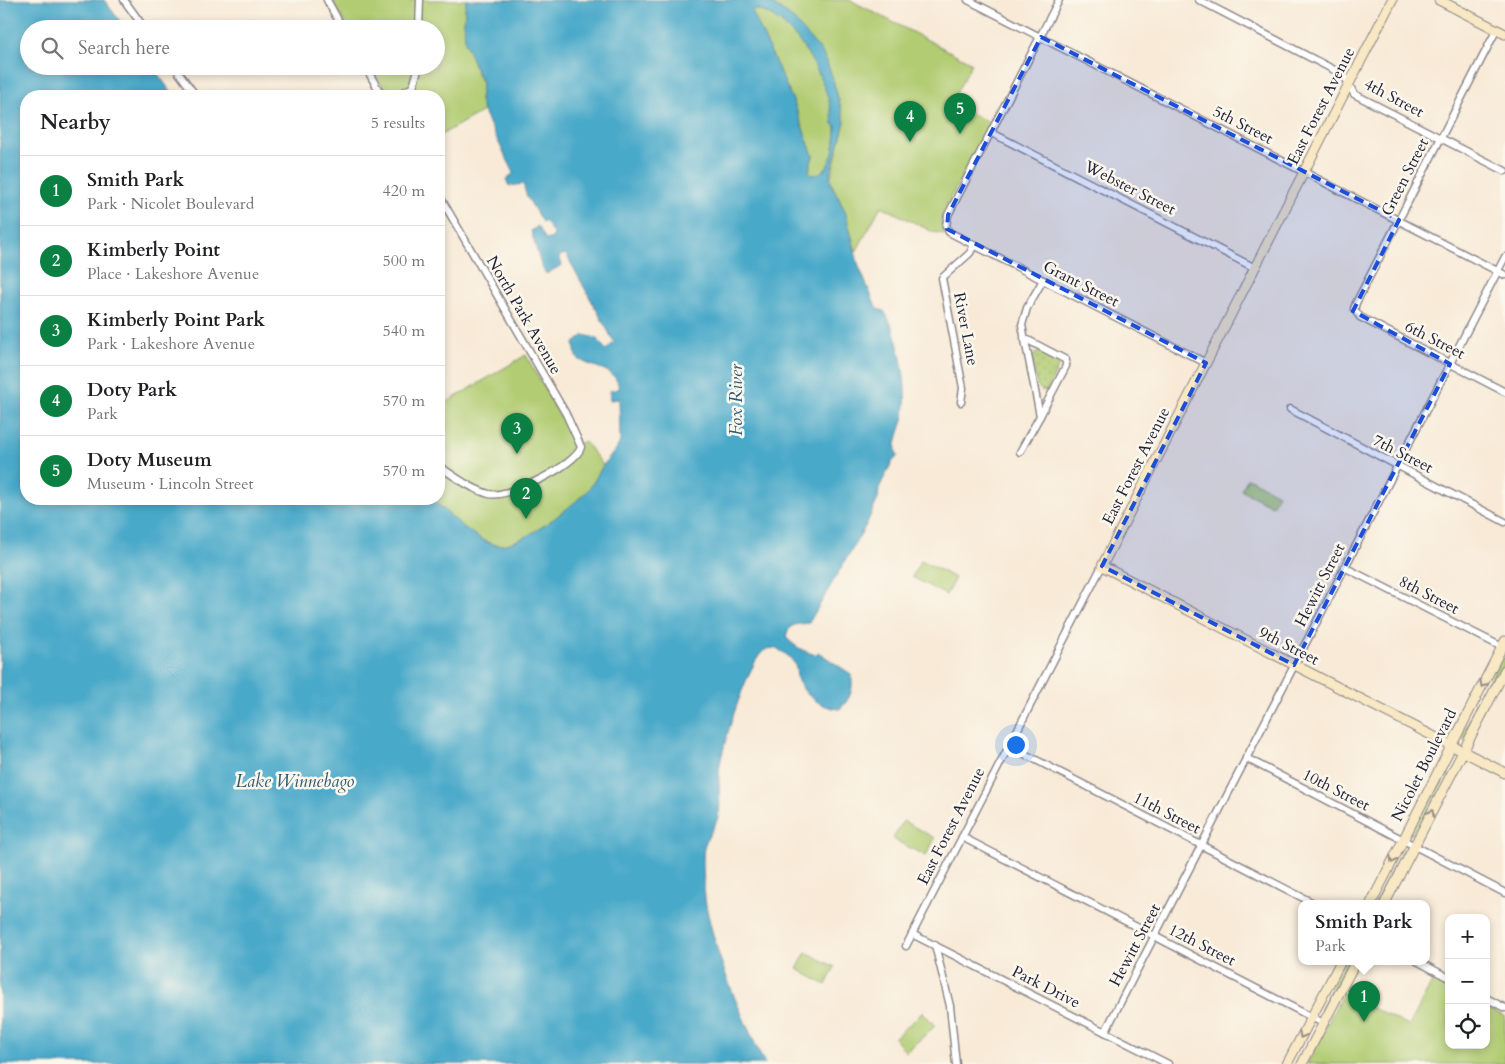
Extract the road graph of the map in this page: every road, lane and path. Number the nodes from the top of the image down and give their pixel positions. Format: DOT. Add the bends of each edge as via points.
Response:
graph roads {
  1 [pos="124,0"];
  2 [pos="327,0"];
  3 [pos="420,0"];
  4 [pos="968,0"];
  5 [pos="1059,0"];
  6 [pos="1199,0"];
  7 [pos="1392,0"];
  8 [pos="1439,0"];
  9 [pos="138,20"];
  10 [pos="338,20"];
  11 [pos="420,20"];
  12 [pos="1501,32"];
  13 [pos="1041,37"];
  14 [pos="181,75"];
  15 [pos="370,75"];
  16 [pos="416,75"];
  17 [pos="1349,84"];
  18 [pos="192,90"];
  19 [pos="379,90"];
  20 [pos="407,90"];
  21 [pos="992,133"];
  22 [pos="1440,138"];
  23 [pos="1505,171"];
  24 [pos="1304,172"];
  25 [pos="445,205"];
  26 [pos="1399,220"];
  27 [pos="974,245"];
  28 [pos="1505,257"];
  29 [pos="1254,268"];
  30 [pos="1498,271"];
  31 [pos="1505,275"];
  32 [pos="1043,280"];
  33 [pos="1355,312"];
  34 [pos="1024,338"];
  35 [pos="1206,363"];
  36 [pos="1450,364"];
  37 [pos="1505,392"];
  38 [pos="961,402"];
  39 [pos="1290,409"];
  40 [pos="1040,416"];
  41 [pos="1020,452"];
  42 [pos="1396,466"];
  43 [pos="445,470"];
  44 [pos="1505,522"];
  45 [pos="1102,566"];
  46 [pos="1344,567"];
  47 [pos="1504,645"];
  48 [pos="1294,665"];
  49 [pos="1505,670"];
  50 [pos="1451,745"];
  51 [pos="1009,746"];
  52 [pos="1463,751"];
  53 [pos="1246,758"];
  54 [pos="1505,772"];
  55 [pos="962,837"];
  56 [pos="1403,840"];
  57 [pos="1202,846"];
  58 [pos="1414,846"];
  59 [pos="1505,893"];
  60 [pos="1307,900"];
  61 [pos="1373,900"];
  62 [pos="1387,900"];
  63 [pos="912,934"];
  64 [pos="1155,936"];
  65 [pos="935,945"];
  66 [pos="906,946"];
  67 [pos="1339,965"];
  68 [pos="1354,965"];
  69 [pos="1425,965"];
  70 [pos="1445,976"];
  71 [pos="1490,1000"];
  72 [pos="1505,1008"];
  73 [pos="1312,1017"];
  74 [pos="1323,1023"];
  75 [pos="1105,1032"];
  76 [pos="956,1064"];
  77 [pos="1168,1064"];
  78 [pos="1287,1064"];
  79 [pos="1302,1064"];
  1 -- 9 [label="street"];
  2 -- 10 [label="street"];
  3 -- 11 [label="street"];
  4 -- 13 [label="street, 5th Street"];
  5 -- 13 [label="street"];
  6 -- 17 [label="street, 4th Street" via="1344,75"];
  7 -- 17 [label="street, East Forest Avenue"];
  8 -- 12 [label="street"];
  12 -- 22 [label="street, Green Street"];
  13 -- 21 [label="street"];
  13 -- 24 [label="street, 5th Street"];
  14 -- 18 [label="street"];
  15 -- 19 [label="street"];
  16 -- 20 [label="street" via="413,87"];
  17 -- 22 [label="street, 4th Street" via="1354,94"];
  17 -- 24 [label="street, East Forest Avenue"];
  21 -- 27 [label="street, Grant Street" via="948,215 946,226 949,232"];
  21 -- 29 [label="street, Webster Street"];
  22 -- 23 [label="street, 4th Street"];
  22 -- 26 [label="street, Green Street"];
  24 -- 26 [label="street, 5th Street"];
  24 -- 29 [label="street, East Forest Avenue"];
  25 -- 43 [label="street, North Park Avenue" via="566,414 577,436 580,451 566,464 513,491 491,495"];
  26 -- 30 [label="street, 5th Street"];
  26 -- 33 [label="street, Green Street" via="1356,303"];
  27 -- 32 [label="street, Grant Street"];
  27 -- 38 [label="street, River Lane" via="968,256 944,274 942,282 963,388"];
  28 -- 30 [label="street, Hewitt Street"];
  29 -- 35 [label="street, East Forest Avenue"];
  30 -- 31 [label="street, 5th Street"];
  30 -- 36 [label="street, Hewitt Street"];
  32 -- 34 [label="street" via="1024,315"];
  32 -- 35 [label="street, Grant Street"];
  33 -- 36 [label="street, 6th Street"];
  34 -- 40 [label="street"];
  34 -- 40 [label="street" via="1066,360 1066,366"];
  35 -- 45 [label="street, East Forest Avenue"];
  36 -- 37 [label="street, 6th Street"];
  36 -- 42 [label="street, Hewitt Street"];
  39 -- 42 [label="street, 7th Street"];
  40 -- 41 [label="street"];
  42 -- 44 [label="street, 7th Street"];
  42 -- 46 [label="street, Hewitt Street"];
  45 -- 48 [label="street, 9th Street"];
  45 -- 51 [label="street, East Forest Avenue"];
  46 -- 47 [label="street, 8th Street"];
  46 -- 48 [label="street, Hewitt Street"];
  47 -- 50 [label="street, Nicolet Boulevard, one-way"];
  48 -- 50 [label="street, 9th Street"];
  48 -- 53 [label="street, Hewitt Street"];
  49 -- 52 [label="street, Nicolet Boulevard"];
  50 -- 52 [label="street, 9th Street"];
  50 -- 56 [label="street, Nicolet Boulevard"];
  51 -- 55 [label="street, East Forest Avenue"];
  51 -- 57 [label="street, 11th Street"];
  52 -- 54 [label="street, 9th Street"];
  58 -- 52 [label="street, Nicolet Boulevard, one-way"];
  53 -- 56 [label="street, 10th Street"];
  53 -- 57 [label="street, Hewitt Street"];
  55 -- 63 [label="street, East Forest Avenue"];
  55 -- 64 [label="street, 12th Street"];
  56 -- 58 [label="street, 10th Street"];
  56 -- 61 [label="street, Nicolet Boulevard, one-way"];
  57 -- 60 [label="street, 11th Street"];
  57 -- 64 [label="street, Hewitt Street"];
  58 -- 59 [label="street, 10th Street"];
  58 -- 62 [label="street, Nicolet Boulevard"];
  63 -- 65 [label="street, Park Drive"];
  63 -- 66 [label="street, East Forest Avenue"];
  64 -- 73 [label="street, 12th Street"];
  64 -- 75 [label="street, Hewitt Street"];
  65 -- 75 [label="street, Park Drive"];
  65 -- 76 [label="street" via="950,1006"];
  67 -- 73 [label="street"];
  68 -- 74 [label="street"];
  69 -- 70 [label="street"];
  71 -- 72 [label="street"];
  73 -- 74 [label="street, 12th Street"];
  73 -- 78 [label="street, one-way"];
  74 -- 79 [label="street"];
  75 -- 77 [label="street, Park Drive"];
}
